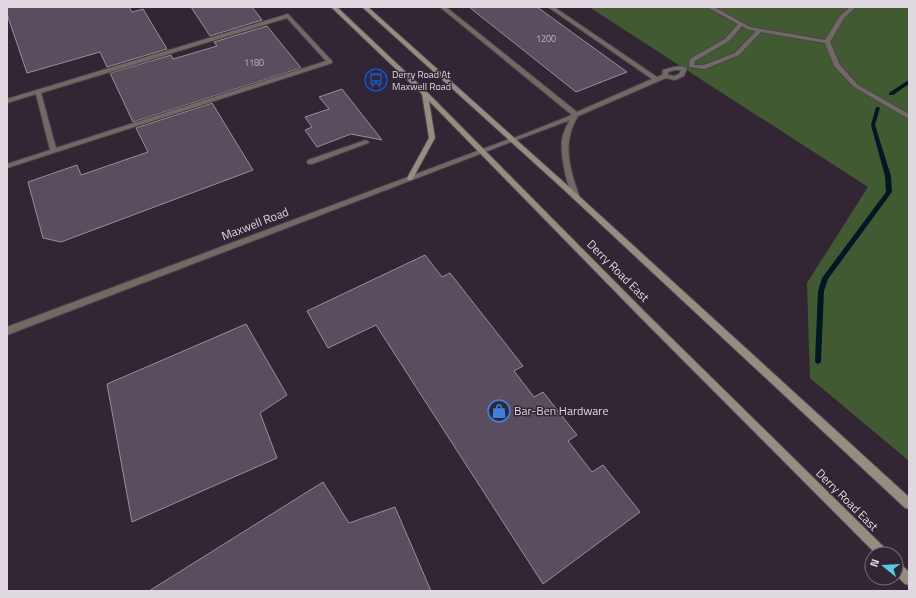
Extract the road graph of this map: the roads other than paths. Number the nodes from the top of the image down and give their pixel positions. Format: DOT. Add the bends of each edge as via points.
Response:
graph roads {
  1 [pos="334,7"];
  2 [pos="365,7"];
  3 [pos="443,7"];
  4 [pos="552,7"];
  5 [pos="710,7"];
  6 [pos="853,7"];
  7 [pos="741,24"];
  8 [pos="760,30"];
  9 [pos="827,42"];
  10 [pos="691,66"];
  11 [pos="684,68"];
  12 [pos="665,76"];
  13 [pos="657,80"];
  14 [pos="38,92"];
  15 [pos="426,92"];
  16 [pos="7,101"];
  17 [pos="576,115"];
  18 [pos="909,117"];
  19 [pos="512,140"];
  20 [pos="366,142"];
  21 [pos="54,151"];
  22 [pos="481,151"];
  23 [pos="310,162"];
  24 [pos="7,166"];
  25 [pos="410,178"];
  26 [pos="577,198"];
  27 [pos="7,332"];
  28 [pos="909,504"];
  29 [pos="875,546"];
  1 -- 15 [label="main road, Derry Road East"];
  2 -- 19 [label="main road, Derry Road East"];
  3 -- 17 [label="street"];
  4 -- 13 [label="street"];
  5 -- 7 [label="street"];
  6 -- 9 [label="street" via="842,17"];
  7 -- 8 [label="street"];
  7 -- 10 [label="street" via="727,40 692,60"];
  8 -- 9 [label="street"];
  8 -- 10 [label="street" via="737,54 705,67"];
  9 -- 18 [label="street" via="838,66 856,86"];
  10 -- 11 [label="street"];
  11 -- 12 [label="street" via="665,72"];
  11 -- 12 [label="street" via="682,74 675,78"];
  12 -- 13 [label="street, Maxwell Road"];
  13 -- 17 [label="street, Maxwell Road"];
  14 -- 16 [label="street"];
  14 -- 21 [label="street"];
  14 -- 21 [label="street" via="288,16 330,62"];
  15 -- 22 [label="main road, Derry Road East"];
  15 -- 25 [label="main road" via="432,138"];
  17 -- 19 [label="street, Maxwell Road"];
  17 -- 26 [label="street" via="566,136 569,175"];
  19 -- 22 [label="street, Maxwell Road"];
  19 -- 26 [label="main road, Derry Road East"];
  20 -- 23 [label="street"];
  21 -- 24 [label="street"];
  22 -- 25 [label="street, Maxwell Road"];
  22 -- 29 [label="main road, Derry Road East"];
  25 -- 27 [label="street, Maxwell Road"];
  26 -- 28 [label="main road, Derry Road East"];
}
